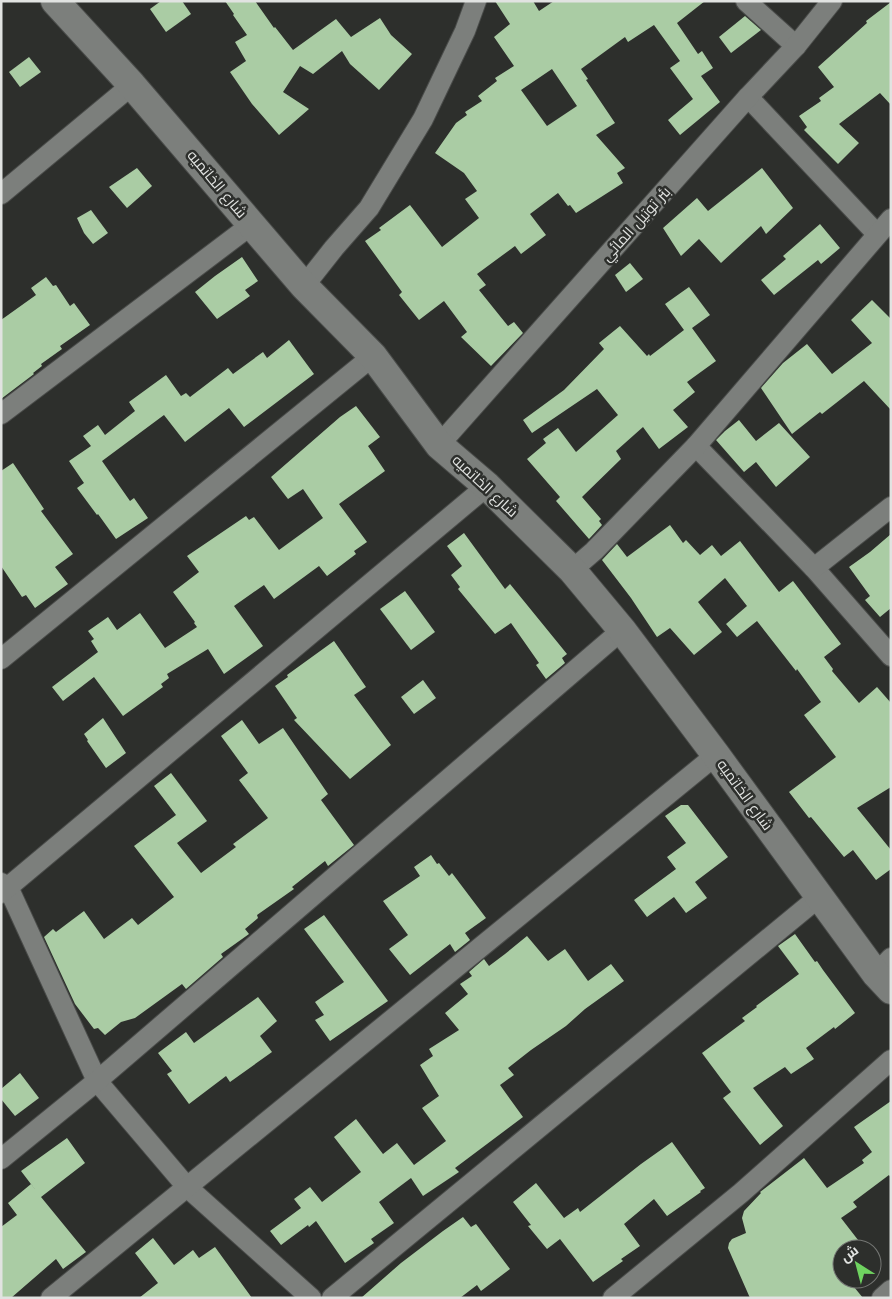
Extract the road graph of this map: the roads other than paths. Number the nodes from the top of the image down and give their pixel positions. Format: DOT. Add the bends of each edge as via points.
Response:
graph roads {
  1 [pos="55,1"];
  2 [pos="476,1"];
  3 [pos="746,1"];
  4 [pos="832,1"];
  5 [pos="796,46"];
  6 [pos="132,85"];
  7 [pos="748,97"];
  8 [pos="1,194"];
  9 [pos="891,219"];
  10 [pos="251,225"];
  11 [pos="877,234"];
  12 [pos="304,286"];
  13 [pos="373,356"];
  14 [pos="1,414"];
  15 [pos="439,445"];
  16 [pos="696,446"];
  17 [pos="486,486"];
  18 [pos="891,507"];
  19 [pos="814,568"];
  20 [pos="572,570"];
  21 [pos="622,630"];
  22 [pos="891,656"];
  23 [pos="1,659"];
  24 [pos="716,755"];
  25 [pos="4,888"];
  26 [pos="819,897"];
  27 [pos="886,974"];
  28 [pos="891,1060"];
  29 [pos="97,1080"];
  30 [pos="1,1159"];
  31 [pos="187,1187"];
  32 [pos="891,1290"];
  33 [pos="51,1298"];
  34 [pos="311,1298"];
  35 [pos="332,1298"];
  36 [pos="613,1298"];
  37 [pos="882,1298"];
  1 -- 6 [label="street, شارع الخاتميه"];
  2 -- 12 [label="street" via="423,119 369,208"];
  3 -- 5 [label="street"];
  4 -- 5 [label="street, بئر توتيل المائي"];
  5 -- 7 [label="street, بئر توتيل المائي"];
  6 -- 8 [label="street"];
  6 -- 10 [label="street, شارع الخاتميه"];
  7 -- 11 [label="street"];
  7 -- 15 [label="street, بئر توتيل المائي"];
  9 -- 11 [label="street"];
  10 -- 12 [label="street, شارع الخاتميه"];
  10 -- 14 [label="street"];
  11 -- 16 [label="street"];
  12 -- 13 [label="street, شارع الخاتميه"];
  13 -- 15 [label="street, شارع الخاتميه"];
  13 -- 23 [label="street"];
  15 -- 17 [label="street, شارع الخاتميه"];
  16 -- 19 [label="street"];
  16 -- 20 [label="street"];
  17 -- 20 [label="street, شارع الخاتميه"];
  17 -- 25 [label="street"];
  18 -- 19 [label="street"];
  19 -- 22 [label="street"];
  20 -- 21 [label="street, شارع الخاتميه"];
  21 -- 24 [label="street, شارع الخاتميه"];
  21 -- 29 [label="street"];
  24 -- 26 [label="street, شارع الخاتميه"];
  24 -- 31 [label="street"];
  25 -- 29 [label="street"];
  26 -- 27 [label="street, شارع الخاتميه"];
  26 -- 35 [label="street"];
  28 -- 36 [label="street" via="741,1193"];
  29 -- 30 [label="street"];
  29 -- 31 [label="street"];
  31 -- 33 [label="street"];
  31 -- 34 [label="street"];
  32 -- 37 [label="street"];
}
